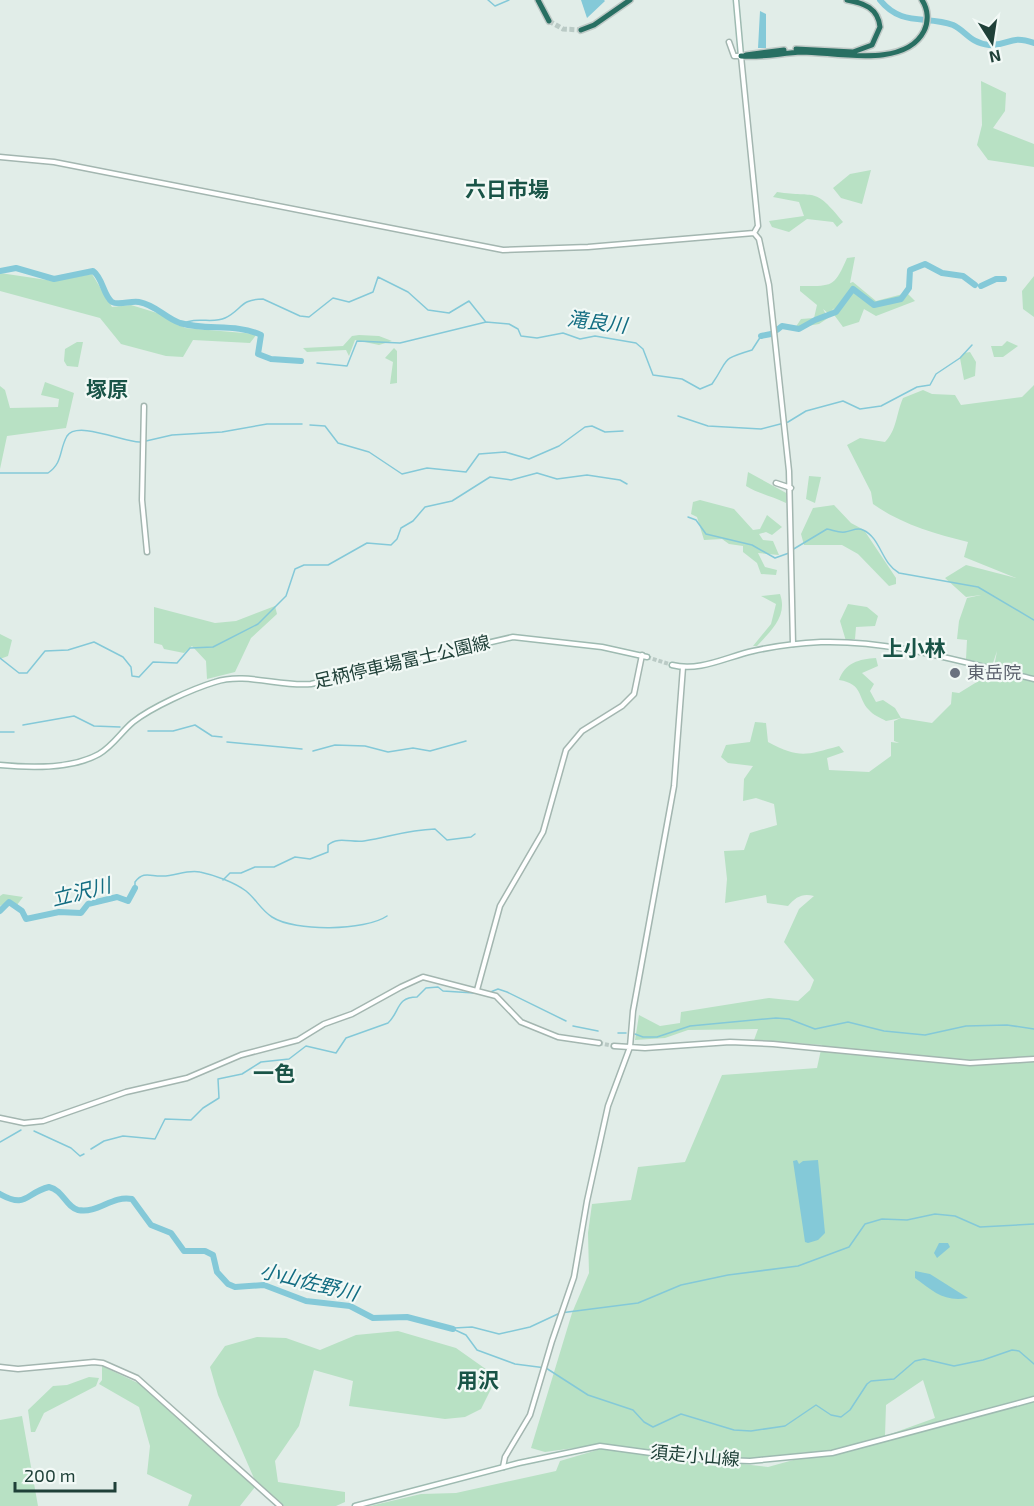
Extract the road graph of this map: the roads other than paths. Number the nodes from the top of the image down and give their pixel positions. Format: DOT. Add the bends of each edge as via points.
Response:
graph roads {
  1 [pos="538,0"];
  2 [pos="630,0"];
  3 [pos="736,0"];
  4 [pos="847,0"];
  5 [pos="922,0"];
  6 [pos="549,21"];
  7 [pos="581,30"];
  8 [pos="729,42"];
  9 [pos="741,56"];
  10 [pos="0,157"];
  11 [pos="754,232"];
  12 [pos="144,406"];
  13 [pos="776,483"];
  14 [pos="791,488"];
  15 [pos="147,552"];
  16 [pos="793,644"];
  17 [pos="642,655"];
  18 [pos="647,657"];
  19 [pos="672,665"];
  20 [pos="683,667"];
  21 [pos="1034,679"];
  22 [pos="0,765"];
  23 [pos="477,990"];
  24 [pos="599,1044"];
  25 [pos="614,1046"];
  26 [pos="630,1047"];
  27 [pos="1034,1059"];
  28 [pos="0,1118"];
  29 [pos="0,1367"];
  30 [pos="1034,1399"];
  31 [pos="503,1467"];
  32 [pos="280,1506"];
  33 [pos="355,1506"];
  1 -- 6 [label="highway"];
  2 -- 7 [label="highway"];
  3 -- 9 [label="street"];
  4 -- 9 [label="highway" via="867,5 878,17 879,32 868,48 853,52 790,49"];
  5 -- 9 [label="highway" via="927,13 924,31 911,45 882,55 802,52"];
  8 -- 9 [label="street" via="734,57"];
  9 -- 11 [label="street" via="758,226"];
  10 -- 11 [label="street" via="54,162 503,250"];
  11 -- 14 [label="street" via="770,285"];
  12 -- 15 [label="street" via="142,500"];
  13 -- 14 [label="street"];
  14 -- 16 [label="street"];
  16 -- 20 [label="street"];
  16 -- 21 [label="street" via="883,645"];
  17 -- 18 [label="street, 足柄停車場富士公園線"];
  17 -- 22 [label="street, 足柄停車場富士公園線" via="513,637 311,684 289,686 225,679 144,715 104,751 89,758 46,765"];
  17 -- 23 [label="street" via="634,694 582,731 566,750 543,832 500,906"];
  19 -- 20 [label="street"];
  20 -- 26 [label="street" via="674,786 633,1011"];
  23 -- 24 [label="street" via="502,1000 521,1022 558,1037"];
  23 -- 28 [label="street" via="423,977 298,1040 241,1055 187,1078 126,1092 43,1121"];
  25 -- 26 [label="street"];
  26 -- 27 [label="street" via="723,1042 970,1063"];
  26 -- 31 [label="street" via="610,1098 574,1277 530,1415"];
  29 -- 32 [label="street" via="94,1362 136,1378"];
  30 -- 31 [label="street, 須走小山線" via="821,1454 750,1461 695,1459 600,1446"];
  31 -- 33 [label="street, 須走小山線"];
}
